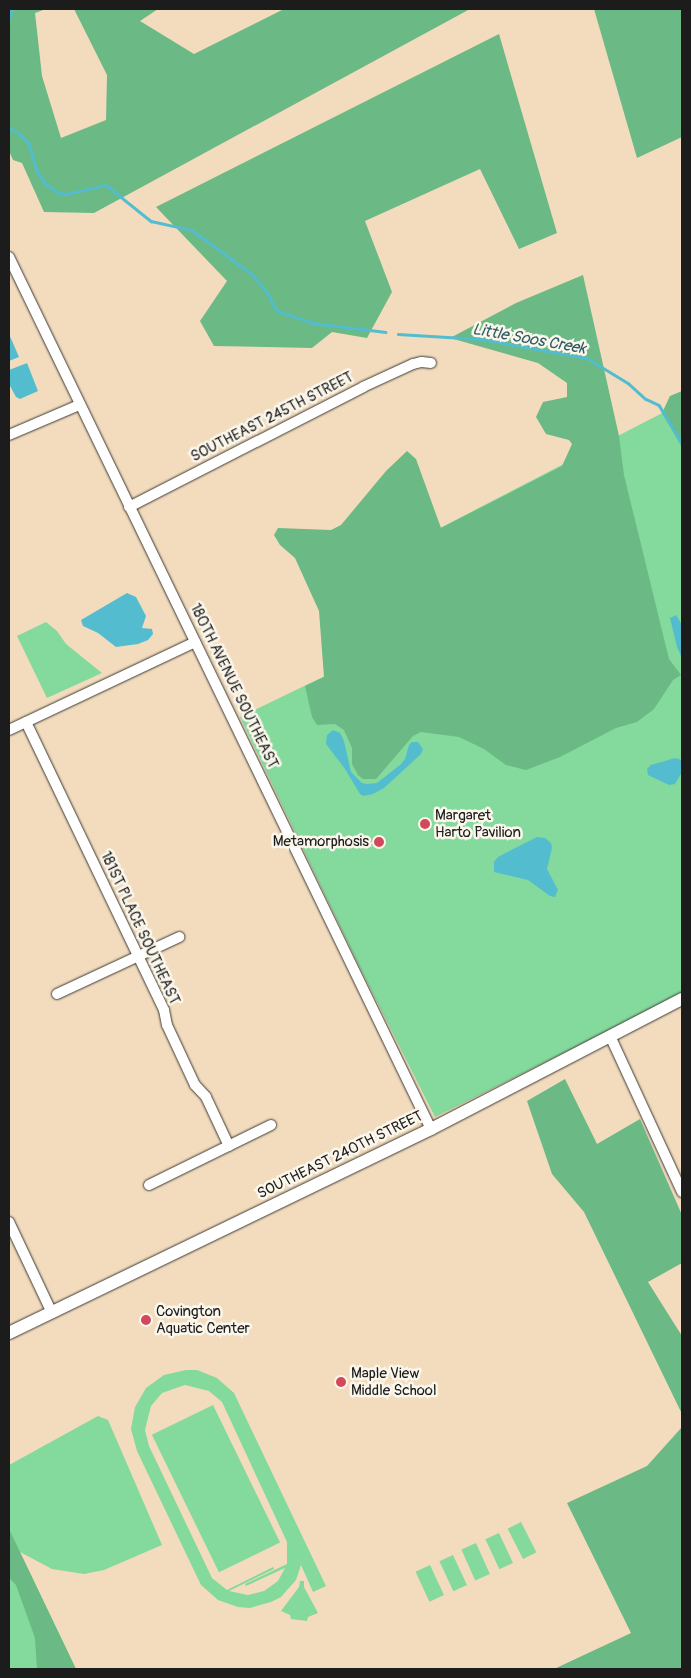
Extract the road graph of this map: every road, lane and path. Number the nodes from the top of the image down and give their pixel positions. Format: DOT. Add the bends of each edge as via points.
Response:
graph roads {
  1 [pos="9,257"];
  2 [pos="431,363"];
  3 [pos="79,405"];
  4 [pos="9,435"];
  5 [pos="129,507"];
  6 [pos="195,642"];
  7 [pos="26,722"];
  8 [pos="9,730"];
  9 [pos="179,937"];
  10 [pos="137,956"];
  11 [pos="57,994"];
  12 [pos="682,999"];
  13 [pos="610,1036"];
  14 [pos="271,1125"];
  15 [pos="431,1129"];
  16 [pos="229,1146"];
  17 [pos="150,1185"];
  18 [pos="682,1192"];
  19 [pos="9,1222"];
  20 [pos="52,1313"];
  21 [pos="9,1332"];
  1 -- 3 [label="street, 180TH AVENUE SOUTHEAST"];
  2 -- 5 [label="street, SOUTHEAST 245TH STREET" via="413,364"];
  3 -- 4 [label="street"];
  3 -- 5 [label="street, 180TH AVENUE SOUTHEAST"];
  5 -- 6 [label="street, 180TH AVENUE SOUTHEAST"];
  6 -- 7 [label="street"];
  6 -- 15 [label="street, 180TH AVENUE SOUTHEAST"];
  7 -- 8 [label="street"];
  7 -- 10 [label="street, 181ST PLACE SOUTHEAST"];
  9 -- 10 [label="street"];
  10 -- 11 [label="street"];
  10 -- 16 [label="street, 181ST PLACE SOUTHEAST" via="195,1085 206,1097"];
  12 -- 13 [label="main road, SOUTHEAST 240TH STREET"];
  13 -- 15 [label="main road, SOUTHEAST 240TH STREET"];
  13 -- 18 [label="street"];
  14 -- 16 [label="street"];
  15 -- 20 [label="main road, SOUTHEAST 240TH STREET"];
  16 -- 17 [label="street"];
  19 -- 20 [label="street"];
  20 -- 21 [label="main road, SOUTHEAST 240TH STREET"];
}
